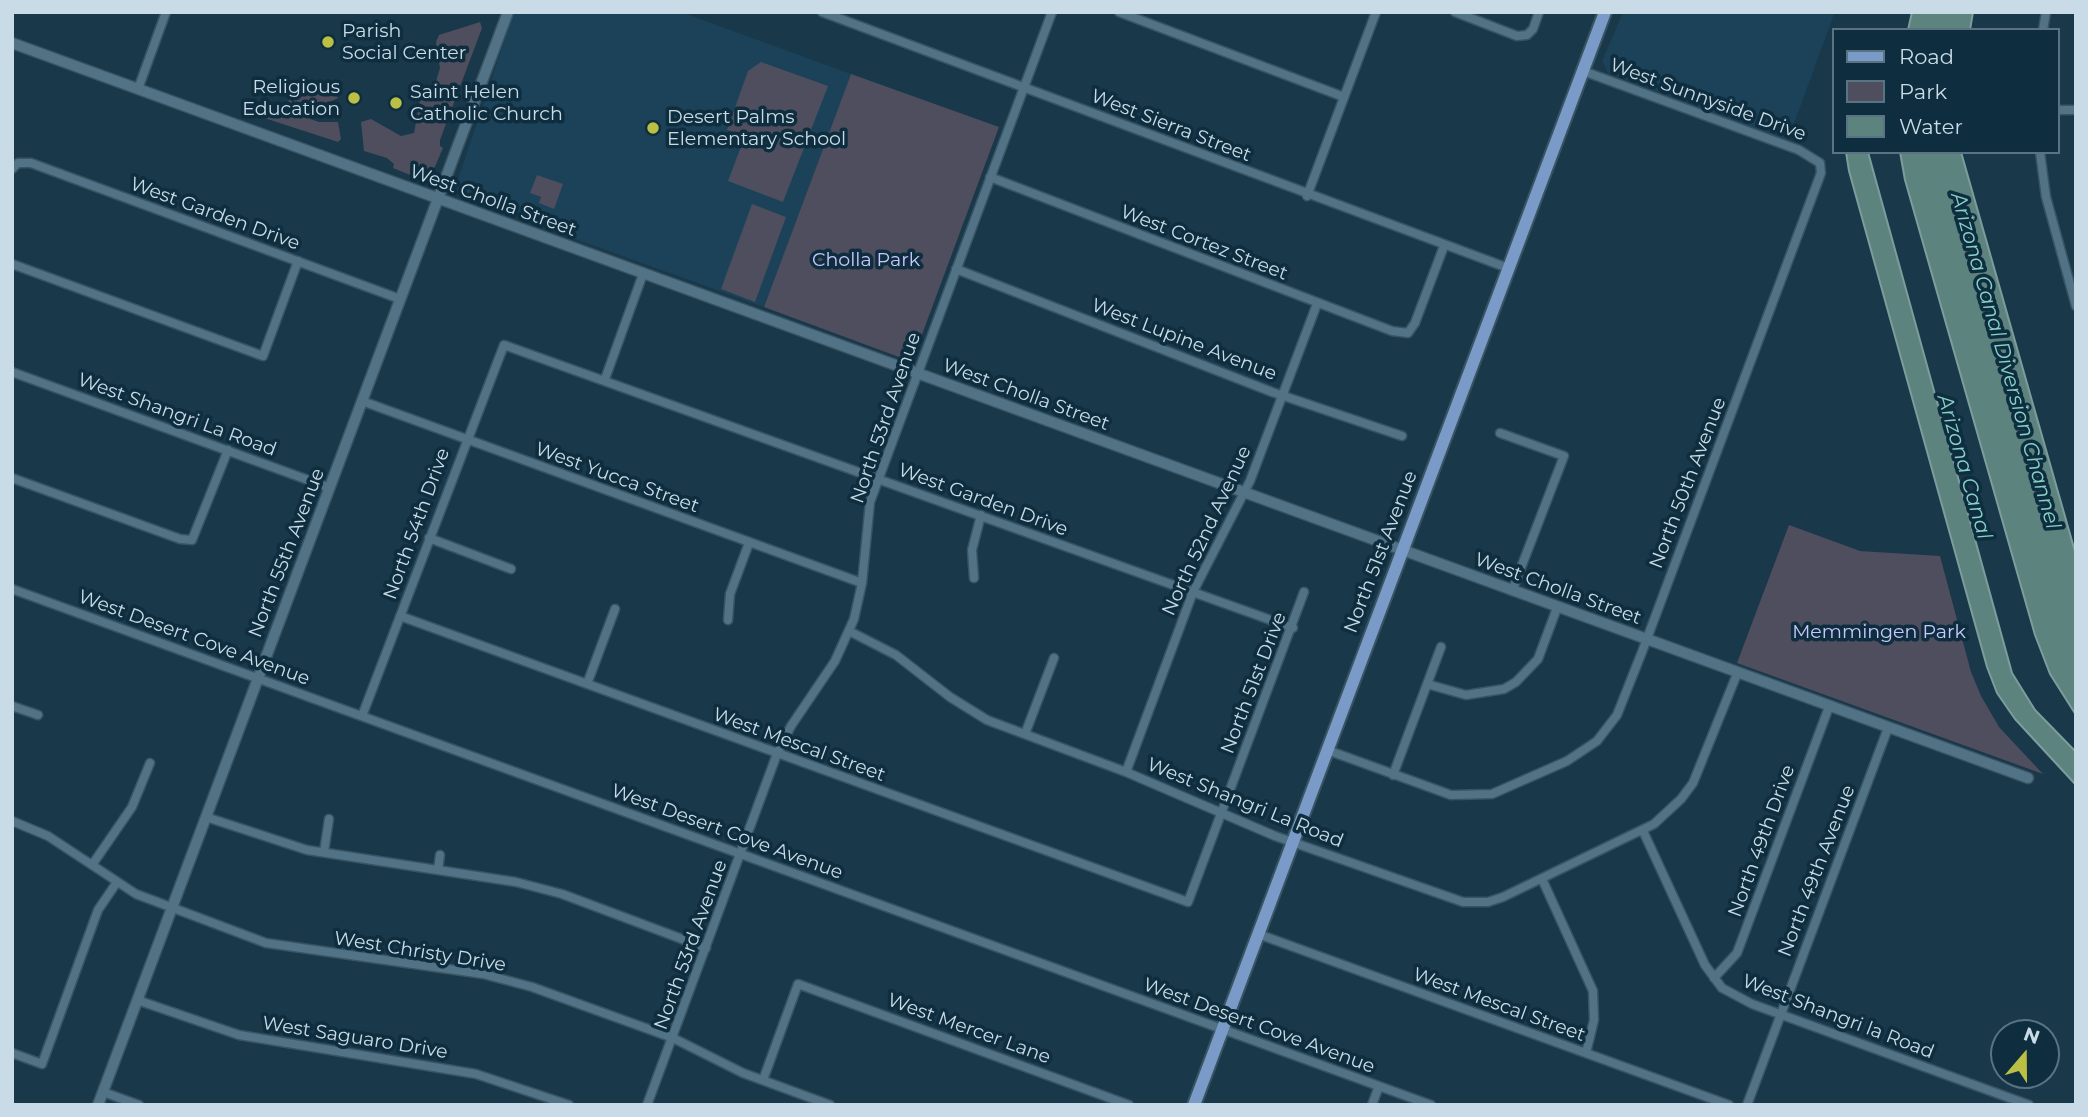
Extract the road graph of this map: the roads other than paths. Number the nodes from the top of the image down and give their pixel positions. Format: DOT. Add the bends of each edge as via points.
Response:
graph roads {
  1 [pos="166,12"];
  2 [pos="508,12"];
  3 [pos="822,12"];
  4 [pos="1052,12"];
  5 [pos="1119,12"];
  6 [pos="1376,12"];
  7 [pos="1455,12"];
  8 [pos="1539,12"];
  9 [pos="1605,12"];
  10 [pos="12,43"];
  11 [pos="1583,71"];
  12 [pos="1024,86"];
  13 [pos="138,89"];
  14 [pos="1344,97"];
  15 [pos="2040,154"];
  16 [pos="1820,163"];
  17 [pos="15,166"];
  18 [pos="990,177"];
  19 [pos="1307,196"];
  20 [pos="438,201"];
  21 [pos="1444,246"];
  22 [pos="298,261"];
  23 [pos="12,264"];
  24 [pos="1508,268"];
  25 [pos="956,269"];
  26 [pos="643,274"];
  27 [pos="400,299"];
  28 [pos="1317,304"];
  29 [pos="2076,306"];
  30 [pos="504,345"];
  31 [pos="12,372"];
  32 [pos="917,374"];
  33 [pos="605,379"];
  34 [pos="1282,395"];
  35 [pos="362,401"];
  36 [pos="1500,433"];
  37 [pos="1402,436"];
  38 [pos="466,440"];
  39 [pos="228,450"];
  40 [pos="12,478"];
  41 [pos="878,479"];
  42 [pos="330,488"];
  43 [pos="1244,493"];
  44 [pos="981,515"];
  45 [pos="429,538"];
  46 [pos="749,543"];
  47 [pos="1402,551"];
  48 [pos="511,569"];
  49 [pos="974,578"];
  50 [pos="862,583"];
  51 [pos="12,589"];
  52 [pos="1193,592"];
  53 [pos="1304,592"];
  54 [pos="1512,592"];
  55 [pos="1557,608"];
  56 [pos="615,609"];
  57 [pos="400,616"];
  58 [pos="728,620"];
  59 [pos="1293,628"];
  60 [pos="849,631"];
  61 [pos="1646,640"];
  62 [pos="1441,647"];
  63 [pos="1054,658"];
  64 [pos="1737,674"];
  65 [pos="259,678"];
  66 [pos="587,684"];
  67 [pos="1427,684"];
  68 [pos="12,706"];
  69 [pos="1829,707"];
  70 [pos="38,715"];
  71 [pos="362,716"];
  72 [pos="1888,728"];
  73 [pos="1025,734"];
  74 [pos="1327,750"];
  75 [pos="777,754"];
  76 [pos="150,763"];
  77 [pos="1126,772"];
  78 [pos="1393,775"];
  79 [pos="2028,778"];
  80 [pos="1222,814"];
  81 [pos="206,817"];
  82 [pos="328,819"];
  83 [pos="12,821"];
  84 [pos="1643,831"];
  85 [pos="1292,842"];
  86 [pos="324,852"];
  87 [pos="741,854"];
  88 [pos="440,856"];
  89 [pos="92,865"];
  90 [pos="438,870"];
  91 [pos="1542,879"];
  92 [pos="117,882"];
  93 [pos="1188,902"];
  94 [pos="172,909"];
  95 [pos="1258,934"];
  96 [pos="706,948"];
  97 [pos="1714,978"];
  98 [pos="137,1000"];
  99 [pos="1780,1015"];
  100 [pos="1222,1030"];
  101 [pos="673,1038"];
  102 [pos="12,1053"];
  103 [pos="1586,1053"];
  104 [pos="763,1080"];
  105 [pos="1379,1086"];
  106 [pos="103,1091"];
  107 [pos="1101,1094"];
  108 [pos="98,1105"];
  109 [pos="139,1105"];
  110 [pos="569,1105"];
  111 [pos="647,1105"];
  112 [pos="830,1105"];
  113 [pos="1097,1105"];
  114 [pos="1129,1105"];
  115 [pos="1194,1105"];
  116 [pos="1372,1105"];
  117 [pos="1431,1105"];
  118 [pos="1728,1105"];
  119 [pos="1747,1105"];
  120 [pos="2029,1105"];
  1 -- 13 [label="street"];
  2 -- 20 [label="street, North 55th Avenue"];
  3 -- 12 [label="street, West Sierra Street"];
  4 -- 12 [label="street, North 53rd Avenue"];
  5 -- 14 [label="street"];
  6 -- 14 [label="street"];
  7 -- 8 [label="street" via="1517,36 1527,35"];
  9 -- 11 [label="main road, North 51st Avenue"];
  10 -- 13 [label="street, West Cholla Street"];
  11 -- 16 [label="street, West Sunnyside Drive" via="1793,148"];
  11 -- 24 [label="main road, North 51st Avenue"];
  12 -- 18 [label="street, North 53rd Avenue"];
  12 -- 19 [label="street, West Sierra Street"];
  13 -- 20 [label="street, West Cholla Street"];
  14 -- 19 [label="street"];
  15 -- 29 [label="street" via="2046,197"];
  16 -- 61 [label="street, North 50th Avenue" via="1821,173"];
  17 -- 22 [label="street, West Garden Drive" via="31,163"];
  18 -- 25 [label="street, North 53rd Avenue"];
  18 -- 28 [label="street, West Cortez Street"];
  19 -- 21 [label="street, West Sierra Street"];
  20 -- 26 [label="street, West Cholla Street"];
  20 -- 27 [label="street, North 55th Avenue"];
  21 -- 24 [label="street, West Sierra Street"];
  21 -- 28 [label="street, West Cortez Street" via="1408,333"];
  22 -- 23 [label="street" via="263,356"];
  22 -- 27 [label="street, West Garden Drive"];
  24 -- 47 [label="main road, North 51st Avenue"];
  25 -- 32 [label="street, North 53rd Avenue"];
  25 -- 34 [label="street, West Lupine Avenue"];
  26 -- 32 [label="street, West Cholla Street"];
  26 -- 33 [label="street"];
  27 -- 35 [label="street, North 55th Avenue"];
  28 -- 34 [label="street, North 52nd Avenue"];
  30 -- 33 [label="street, West Garden Drive"];
  30 -- 38 [label="street, North 54th Drive"];
  31 -- 39 [label="street, West Shangri La Road"];
  32 -- 41 [label="street, North 53rd Avenue"];
  32 -- 43 [label="street, West Cholla Street"];
  33 -- 41 [label="street, West Garden Drive"];
  34 -- 37 [label="street, West Lupine Avenue"];
  34 -- 43 [label="street, North 52nd Avenue"];
  35 -- 38 [label="street, West Yucca Street"];
  35 -- 42 [label="street, North 55th Avenue"];
  36 -- 54 [label="street" via="1564,456"];
  38 -- 45 [label="street, North 54th Drive"];
  38 -- 46 [label="street, West Yucca Street"];
  39 -- 40 [label="street" via="192,540"];
  39 -- 42 [label="street, West Shangri La Road"];
  41 -- 44 [label="street, West Garden Drive"];
  41 -- 50 [label="street, North 53rd Avenue" via="866,525"];
  42 -- 65 [label="street, North 55th Avenue"];
  43 -- 47 [label="street, West Cholla Street"];
  43 -- 52 [label="street, North 52nd Avenue"];
  44 -- 49 [label="street" via="972,550"];
  44 -- 52 [label="street, West Garden Drive"];
  45 -- 48 [label="street"];
  45 -- 57 [label="street, North 54th Drive"];
  46 -- 50 [label="street, West Yucca Street"];
  46 -- 58 [label="street" via="730,594"];
  47 -- 54 [label="street, West Cholla Street"];
  47 -- 74 [label="main road, North 51st Avenue"];
  50 -- 60 [label="street, North 53rd Avenue"];
  51 -- 65 [label="street, West Desert Cove Avenue"];
  52 -- 59 [label="street, West Garden Drive"];
  52 -- 77 [label="street, North 52nd Avenue"];
  53 -- 59 [label="street, North 51st Drive"];
  54 -- 55 [label="street, West Cholla Street"];
  55 -- 61 [label="street, West Cholla Street"];
  55 -- 67 [label="street" via="1538,659 1516,682 1504,689 1466,695"];
  56 -- 66 [label="street"];
  57 -- 66 [label="street, West Mescal Street"];
  57 -- 71 [label="street, North 54th Drive"];
  59 -- 80 [label="street, North 51st Drive"];
  60 -- 73 [label="street, West Shangri La Road" via="896,655 987,720"];
  60 -- 75 [label="street, North 53rd Avenue"];
  61 -- 64 [label="street, West Cholla Street"];
  61 -- 78 [label="street, North 50th Avenue" via="1617,715 1583,753 1508,789 1475,797 1451,795"];
  62 -- 67 [label="street"];
  63 -- 73 [label="street"];
  64 -- 69 [label="street, West Cholla Street"];
  64 -- 84 [label="street, West Shangri La Road" via="1693,783 1668,812"];
  65 -- 71 [label="street, West Desert Cove Avenue"];
  65 -- 81 [label="street, North 55th Avenue"];
  66 -- 75 [label="street, West Mescal Street"];
  67 -- 78 [label="street"];
  68 -- 70 [label="street"];
  69 -- 72 [label="street, West Cholla Street"];
  69 -- 97 [label="street, North 49th Drive" via="1737,953"];
  71 -- 87 [label="street, West Desert Cove Avenue"];
  72 -- 79 [label="street, West Cholla Street"];
  72 -- 99 [label="street, North 49th Avenue"];
  73 -- 77 [label="street, West Shangri La Road"];
  74 -- 78 [label="street"];
  74 -- 85 [label="main road, North 51st Avenue"];
  75 -- 87 [label="street, North 53rd Avenue"];
  75 -- 93 [label="street, West Mescal Street"];
  76 -- 89 [label="street" via="132,807"];
  77 -- 80 [label="street, West Shangri La Road"];
  80 -- 85 [label="street, West Shangri La Road"];
  80 -- 93 [label="street, North 51st Drive"];
  81 -- 86 [label="street" via="286,845"];
  81 -- 94 [label="street, North 55th Avenue"];
  82 -- 86 [label="street"];
  83 -- 89 [label="street, West Christy Drive" via="48,836"];
  84 -- 91 [label="street, West Shangri La Road"];
  84 -- 97 [label="street, West Shangri la Road"];
  85 -- 91 [label="street, West Shangri La Road" via="1463,902 1488,902"];
  85 -- 95 [label="main road, North 51st Avenue"];
  86 -- 90 [label="street"];
  87 -- 96 [label="street, North 53rd Avenue"];
  87 -- 100 [label="street, West Desert Cove Avenue"];
  88 -- 90 [label="street"];
  89 -- 92 [label="street, West Christy Drive"];
  90 -- 96 [label="street" via="562,894"];
  91 -- 103 [label="street" via="1594,991 1594,1020"];
  92 -- 94 [label="street, West Christy Drive"];
  92 -- 102 [label="street" via="98,910 42,1064"];
  94 -- 98 [label="street, North 55th Avenue"];
  94 -- 101 [label="street, West Christy Drive" via="266,943 482,974"];
  95 -- 100 [label="main road, North 51st Avenue"];
  95 -- 103 [label="street, West Mescal Street"];
  96 -- 101 [label="street, North 53rd Avenue"];
  97 -- 99 [label="street, West Shangri la Road" via="1736,997"];
  98 -- 106 [label="street, North 55th Avenue"];
  98 -- 110 [label="street, West Saguaro Drive" via="239,1035 476,1074"];
  99 -- 119 [label="street, North 49th Avenue"];
  99 -- 120 [label="street, West Shangri la Road"];
  100 -- 105 [label="street, West Desert Cove Avenue"];
  100 -- 115 [label="main road, North 51st Avenue"];
  101 -- 104 [label="street, West Christy Drive"];
  101 -- 111 [label="street, North 53rd Avenue"];
  103 -- 118 [label="street, West Mescal Street"];
  104 -- 107 [label="street, West Mercer Lane" via="798,984"];
  104 -- 112 [label="street, West Christy Drive"];
  105 -- 116 [label="street"];
  105 -- 117 [label="street, West Desert Cove Avenue"];
  106 -- 108 [label="street, North 55th Avenue"];
  106 -- 109 [label="street"];
  107 -- 113 [label="street"];
  107 -- 114 [label="street, West Mercer Lane"];
}
